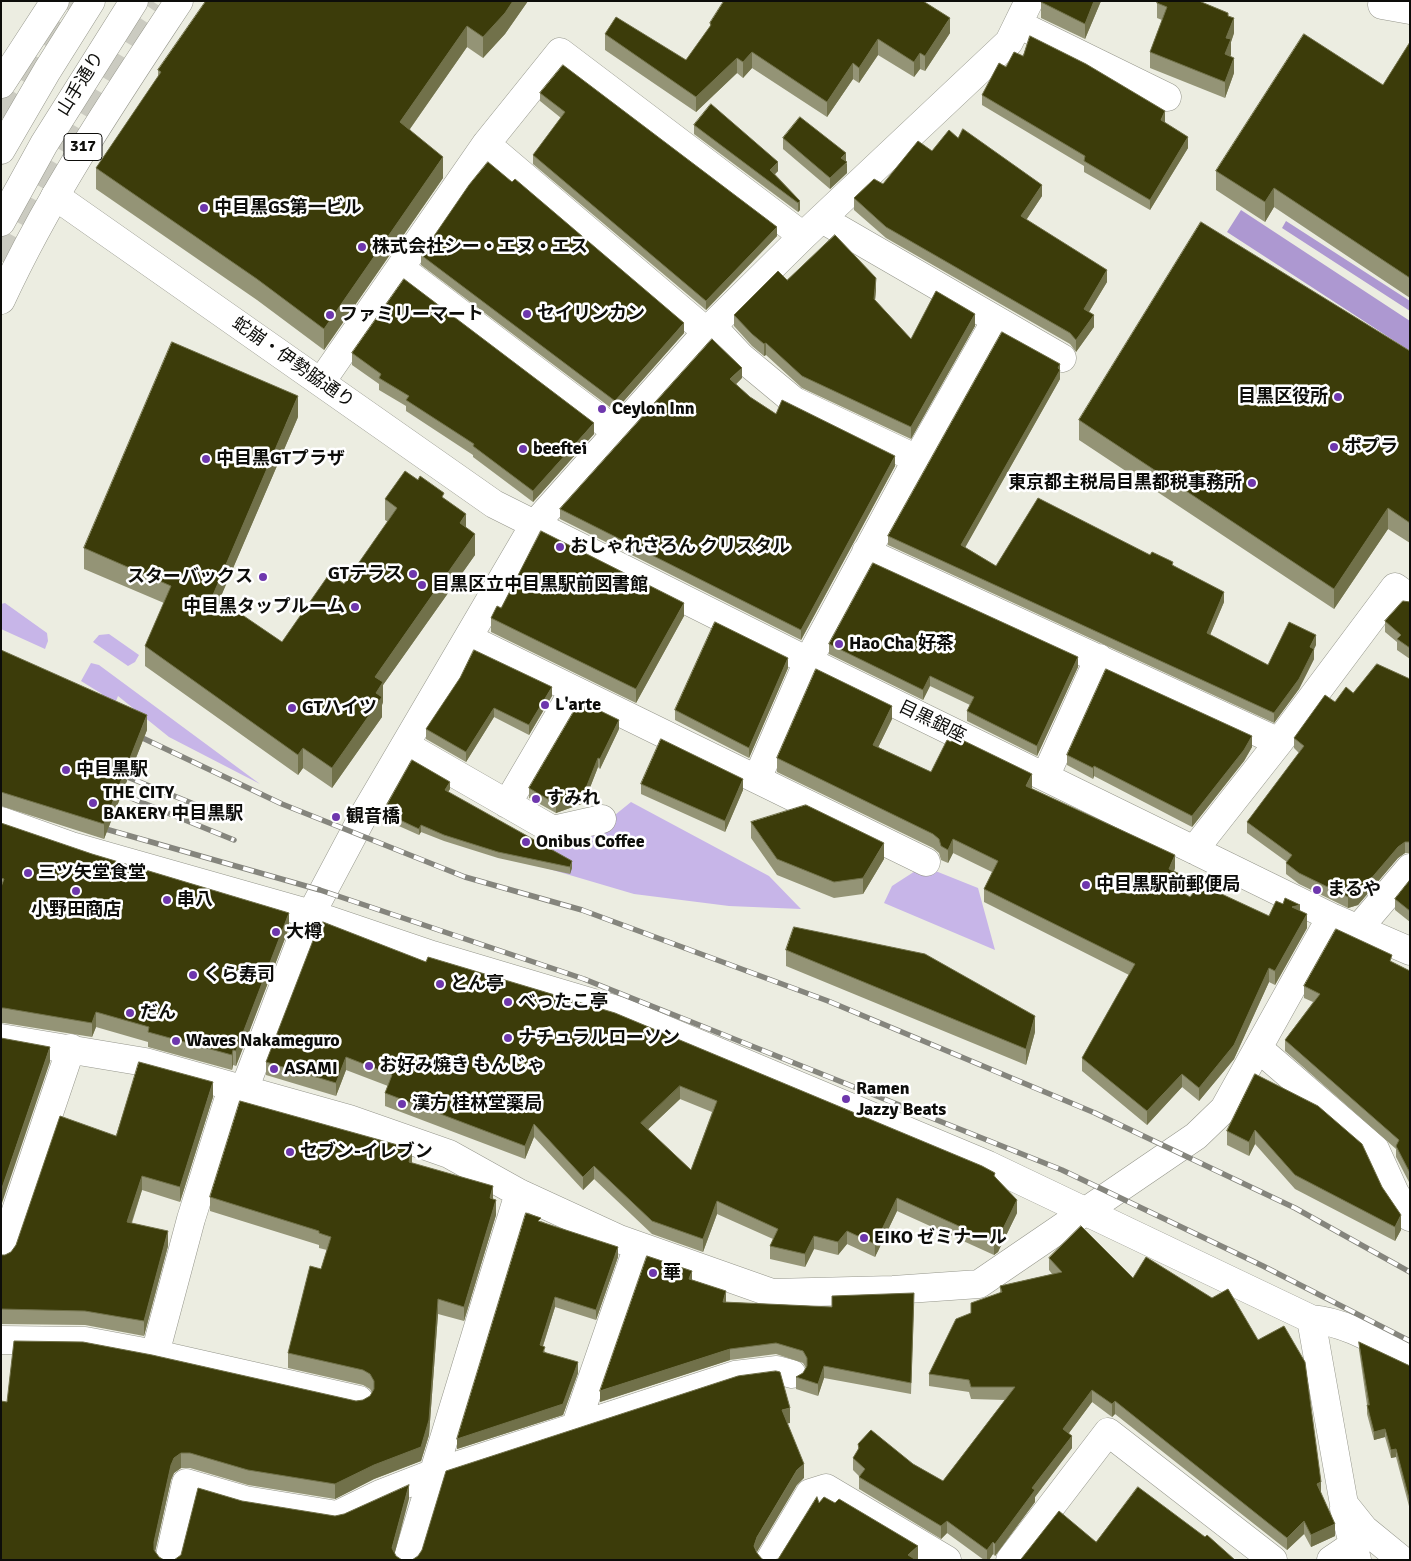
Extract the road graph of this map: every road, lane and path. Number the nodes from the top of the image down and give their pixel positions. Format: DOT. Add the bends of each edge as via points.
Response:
graph roads {
  1 [pos="55,1"];
  2 [pos="92,1"];
  3 [pos="134,1"];
  4 [pos="179,1"];
  5 [pos="1382,5"];
  6 [pos="1410,10"];
  7 [pos="1023,13"];
  8 [pos="1,84"];
  9 [pos="1167,97"];
  10 [pos="486,144"];
  11 [pos="1,150"];
  12 [pos="55,196"];
  13 [pos="1,222"];
  14 [pos="813,228"];
  15 [pos="400,268"];
  16 [pos="1,300"];
  17 [pos="996,320"];
  18 [pos="710,329"];
  19 [pos="1062,358"];
  20 [pos="320,382"];
  21 [pos="617,432"];
  22 [pos="917,459"];
  23 [pos="534,525"];
  24 [pos="866,552"];
  25 [pos="1410,598"];
  26 [pos="468,638"];
  27 [pos="1099,658"];
  28 [pos="808,661"];
  29 [pos="574,690"];
  30 [pos="1279,742"];
  31 [pos="405,744"];
  32 [pos="1045,777"];
  33 [pos="757,779"];
  34 [pos="507,804"];
  35 [pos="602,819"];
  36 [pos="1,821"];
  37 [pos="1194,850"];
  38 [pos="926,862"];
  39 [pos="1410,868"];
  40 [pos="311,914"];
  41 [pos="1331,917"];
  42 [pos="1358,929"];
  43 [pos="1399,947"];
  44 [pos="1,1038"];
  45 [pos="71,1048"];
  46 [pos="1258,1048"];
  47 [pos="238,1089"];
  48 [pos="519,1194"];
  49 [pos="1087,1212"];
  50 [pos="1410,1217"];
  51 [pos="638,1246"];
  52 [pos="1,1255"];
  53 [pos="1311,1320"];
  54 [pos="1,1340"];
  55 [pos="154,1354"];
  56 [pos="1410,1359"];
  57 [pos="792,1374"];
  58 [pos="359,1400"];
  59 [pos="574,1428"];
  60 [pos="434,1473"];
  61 [pos="1344,1504"];
  62 [pos="1347,1555"];
  63 [pos="169,1560"];
  64 [pos="407,1560"];
  65 [pos="770,1560"];
  66 [pos="947,1560"];
  67 [pos="1010,1560"];
  68 [pos="1273,1560"];
  69 [pos="1402,1560"];
  1 -- 8 [label="street"];
  2 -- 11 [label="street, 山手通り"];
  3 -- 13 [label="street, 山手通り / 317" via="44,144"];
  4 -- 12 [label="street, 317" via="84,145"];
  5 -- 6 [label="street"];
  7 -- 9 [label="street"];
  7 -- 14 [label="street" via="1009,42"];
  10 -- 14 [label="street" via="560,52"];
  10 -- 15 [label="street"];
  10 -- 18 [label="street"];
  12 -- 16 [label="street, 317"];
  12 -- 20 [label="street, 蛇崩・伊勢脇通り"];
  14 -- 17 [label="street"];
  14 -- 18 [label="street"];
  15 -- 20 [label="street"];
  15 -- 21 [label="street"];
  17 -- 19 [label="street"];
  17 -- 22 [label="street"];
  18 -- 21 [label="street"];
  18 -- 22 [label="street" via="794,401"];
  20 -- 23 [label="street, 蛇崩・伊勢脇通り" via="494,504"];
  21 -- 23 [label="street"];
  22 -- 24 [label="street"];
  23 -- 26 [label="street"];
  23 -- 28 [label="street, 目黒銀座"];
  24 -- 27 [label="street"];
  24 -- 28 [label="street"];
  25 -- 30 [label="street" via="1395,586"];
  26 -- 29 [label="street"];
  26 -- 31 [label="street"];
  27 -- 30 [label="street"];
  27 -- 32 [label="street"];
  28 -- 32 [label="street, 目黒銀座"];
  28 -- 33 [label="street"];
  29 -- 33 [label="street"];
  29 -- 34 [label="street"];
  30 -- 37 [label="street"];
  31 -- 34 [label="street"];
  31 -- 40 [label="street"];
  32 -- 37 [label="street, 目黒銀座"];
  33 -- 38 [label="street"];
  34 -- 35 [label="street" via="553,830"];
  36 -- 40 [label="street" via="71,846"];
  37 -- 41 [label="street, 目黒銀座"];
  39 -- 42 [label="street"];
  40 -- 47 [label="street"];
  40 -- 49 [label="street" via="432,955 620,1011 988,1165"];
  41 -- 42 [label="street"];
  41 -- 46 [label="street"];
  42 -- 43 [label="street"];
  44 -- 45 [label="street"];
  45 -- 47 [label="street" via="145,1062"];
  45 -- 52 [label="street"];
  46 -- 49 [label="street" via="1224,1109 1196,1136"];
  46 -- 50 [label="street" via="1375,1149"];
  47 -- 48 [label="street" via="349,1119 449,1154"];
  47 -- 55 [label="street" via="191,1219"];
  48 -- 51 [label="street"];
  48 -- 60 [label="street"];
  49 -- 51 [label="street" via="979,1284 969,1285 772,1293"];
  49 -- 53 [label="street"];
  51 -- 59 [label="street"];
  53 -- 56 [label="street" via="1334,1323"];
  53 -- 61 [label="street"];
  54 -- 55 [label="street" via="85,1341"];
  55 -- 58 [label="street"];
  57 -- 59 [label="street" via="777,1370 735,1376"];
  59 -- 60 [label="street"];
  60 -- 63 [label="street" via="337,1515 245,1500 186,1483"];
  60 -- 64 [label="street"];
  61 -- 62 [label="street"];
  61 -- 69 [label="street" via="1364,1529"];
  65 -- 66 [label="street" via="810,1493 826,1488"];
  67 -- 68 [label="street" via="1108,1432"];
}
